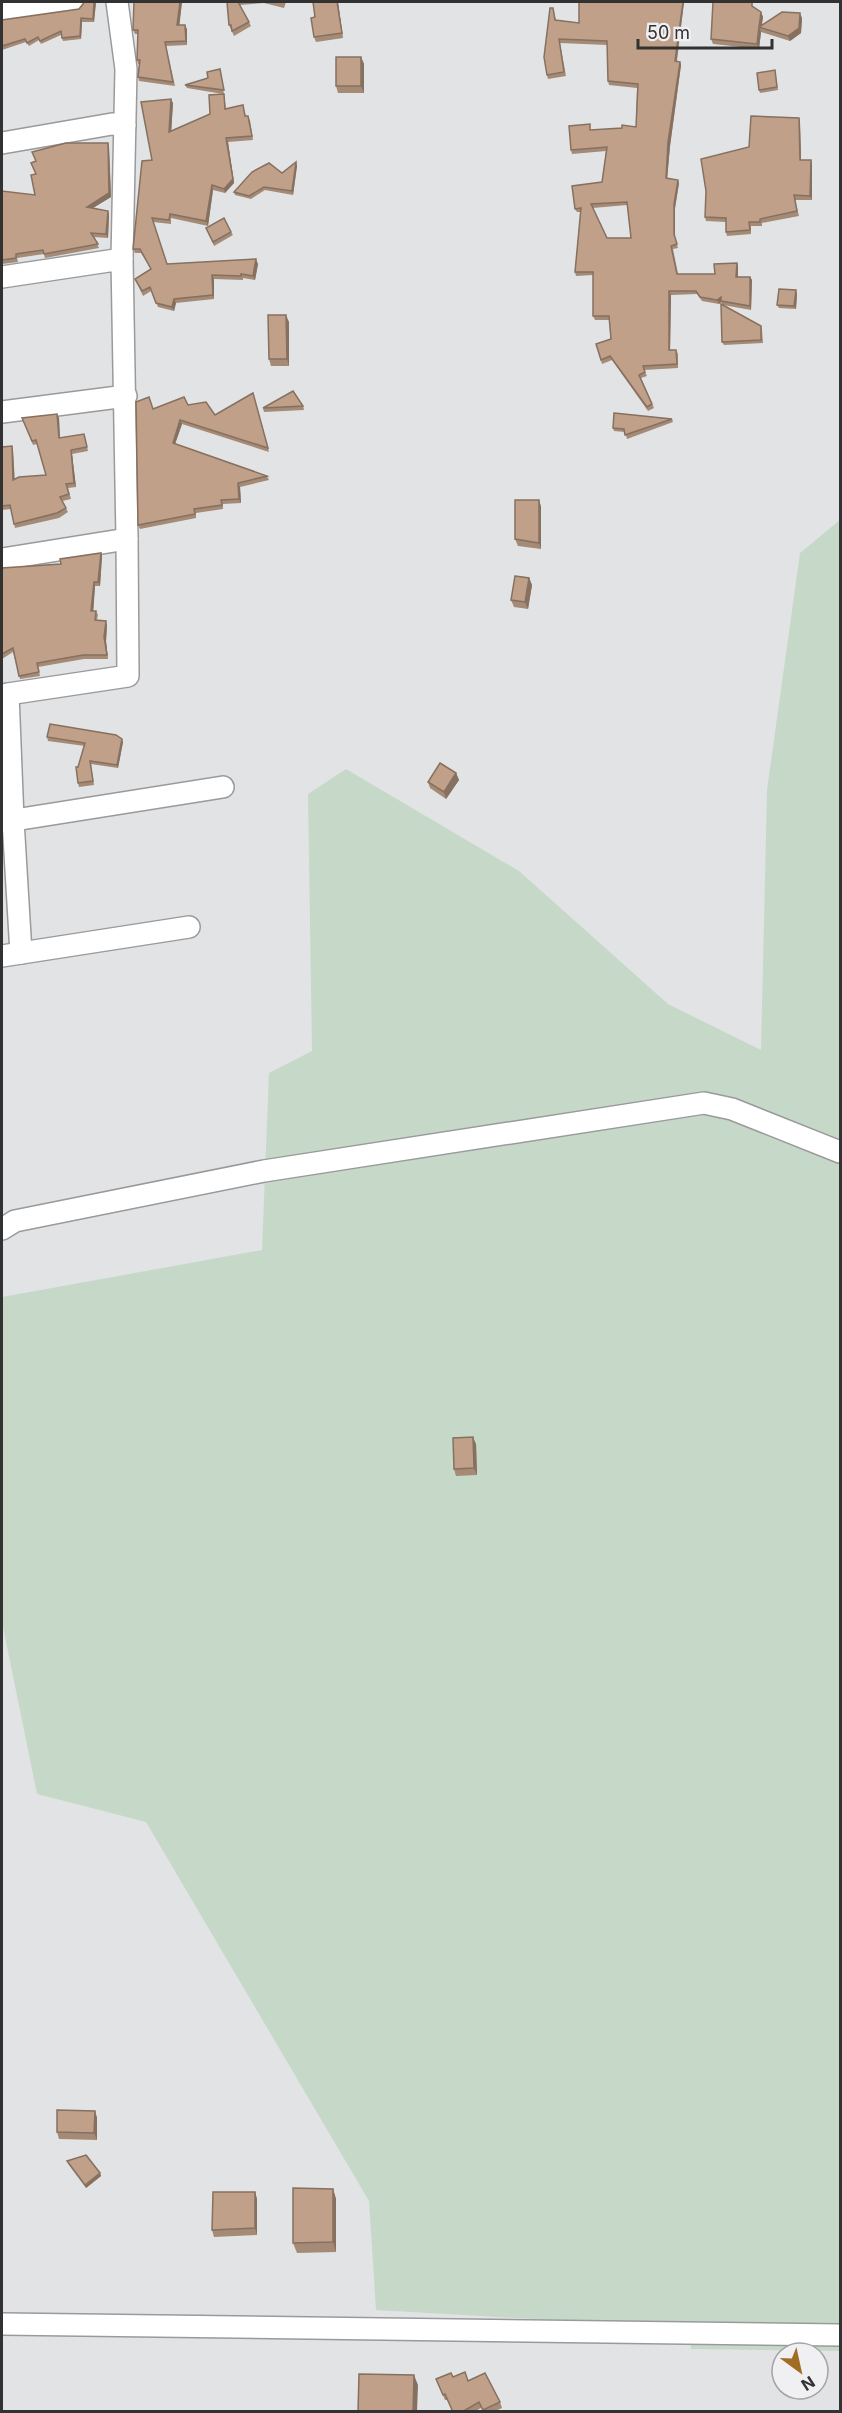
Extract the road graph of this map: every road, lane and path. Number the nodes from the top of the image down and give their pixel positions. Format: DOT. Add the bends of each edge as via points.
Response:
graph roads {
  1 [pos="72,2"];
  2 [pos="117,2"];
  3 [pos="2,12"];
  4 [pos="125,125"];
  5 [pos="2,143"];
  6 [pos="122,259"];
  7 [pos="2,277"];
  8 [pos="126,396"];
  9 [pos="2,412"];
  10 [pos="127,539"];
  11 [pos="2,559"];
  12 [pos="5,694"];
  13 [pos="223,788"];
  14 [pos="7,821"];
  15 [pos="189,927"];
  16 [pos="11,954"];
  17 [pos="840,1152"];
  18 [pos="2,1229"];
  19 [pos="2,2324"];
  20 [pos="840,2335"];
  1 -- 3 [label="street"];
  2 -- 4 [label="street" via="126,69"];
  4 -- 5 [label="street"];
  4 -- 6 [label="street"];
  6 -- 7 [label="street"];
  6 -- 8 [label="street"];
  8 -- 9 [label="street"];
  8 -- 10 [label="street"];
  10 -- 11 [label="street"];
  10 -- 12 [label="street" via="128,675"];
  12 -- 14 [label="street"];
  13 -- 14 [label="street"];
  14 -- 16 [label="street"];
  15 -- 16 [label="street"];
  17 -- 18 [label="street" via="732,1109 704,1103 264,1171 15,1221"];
  19 -- 20 [label="street"];
}
